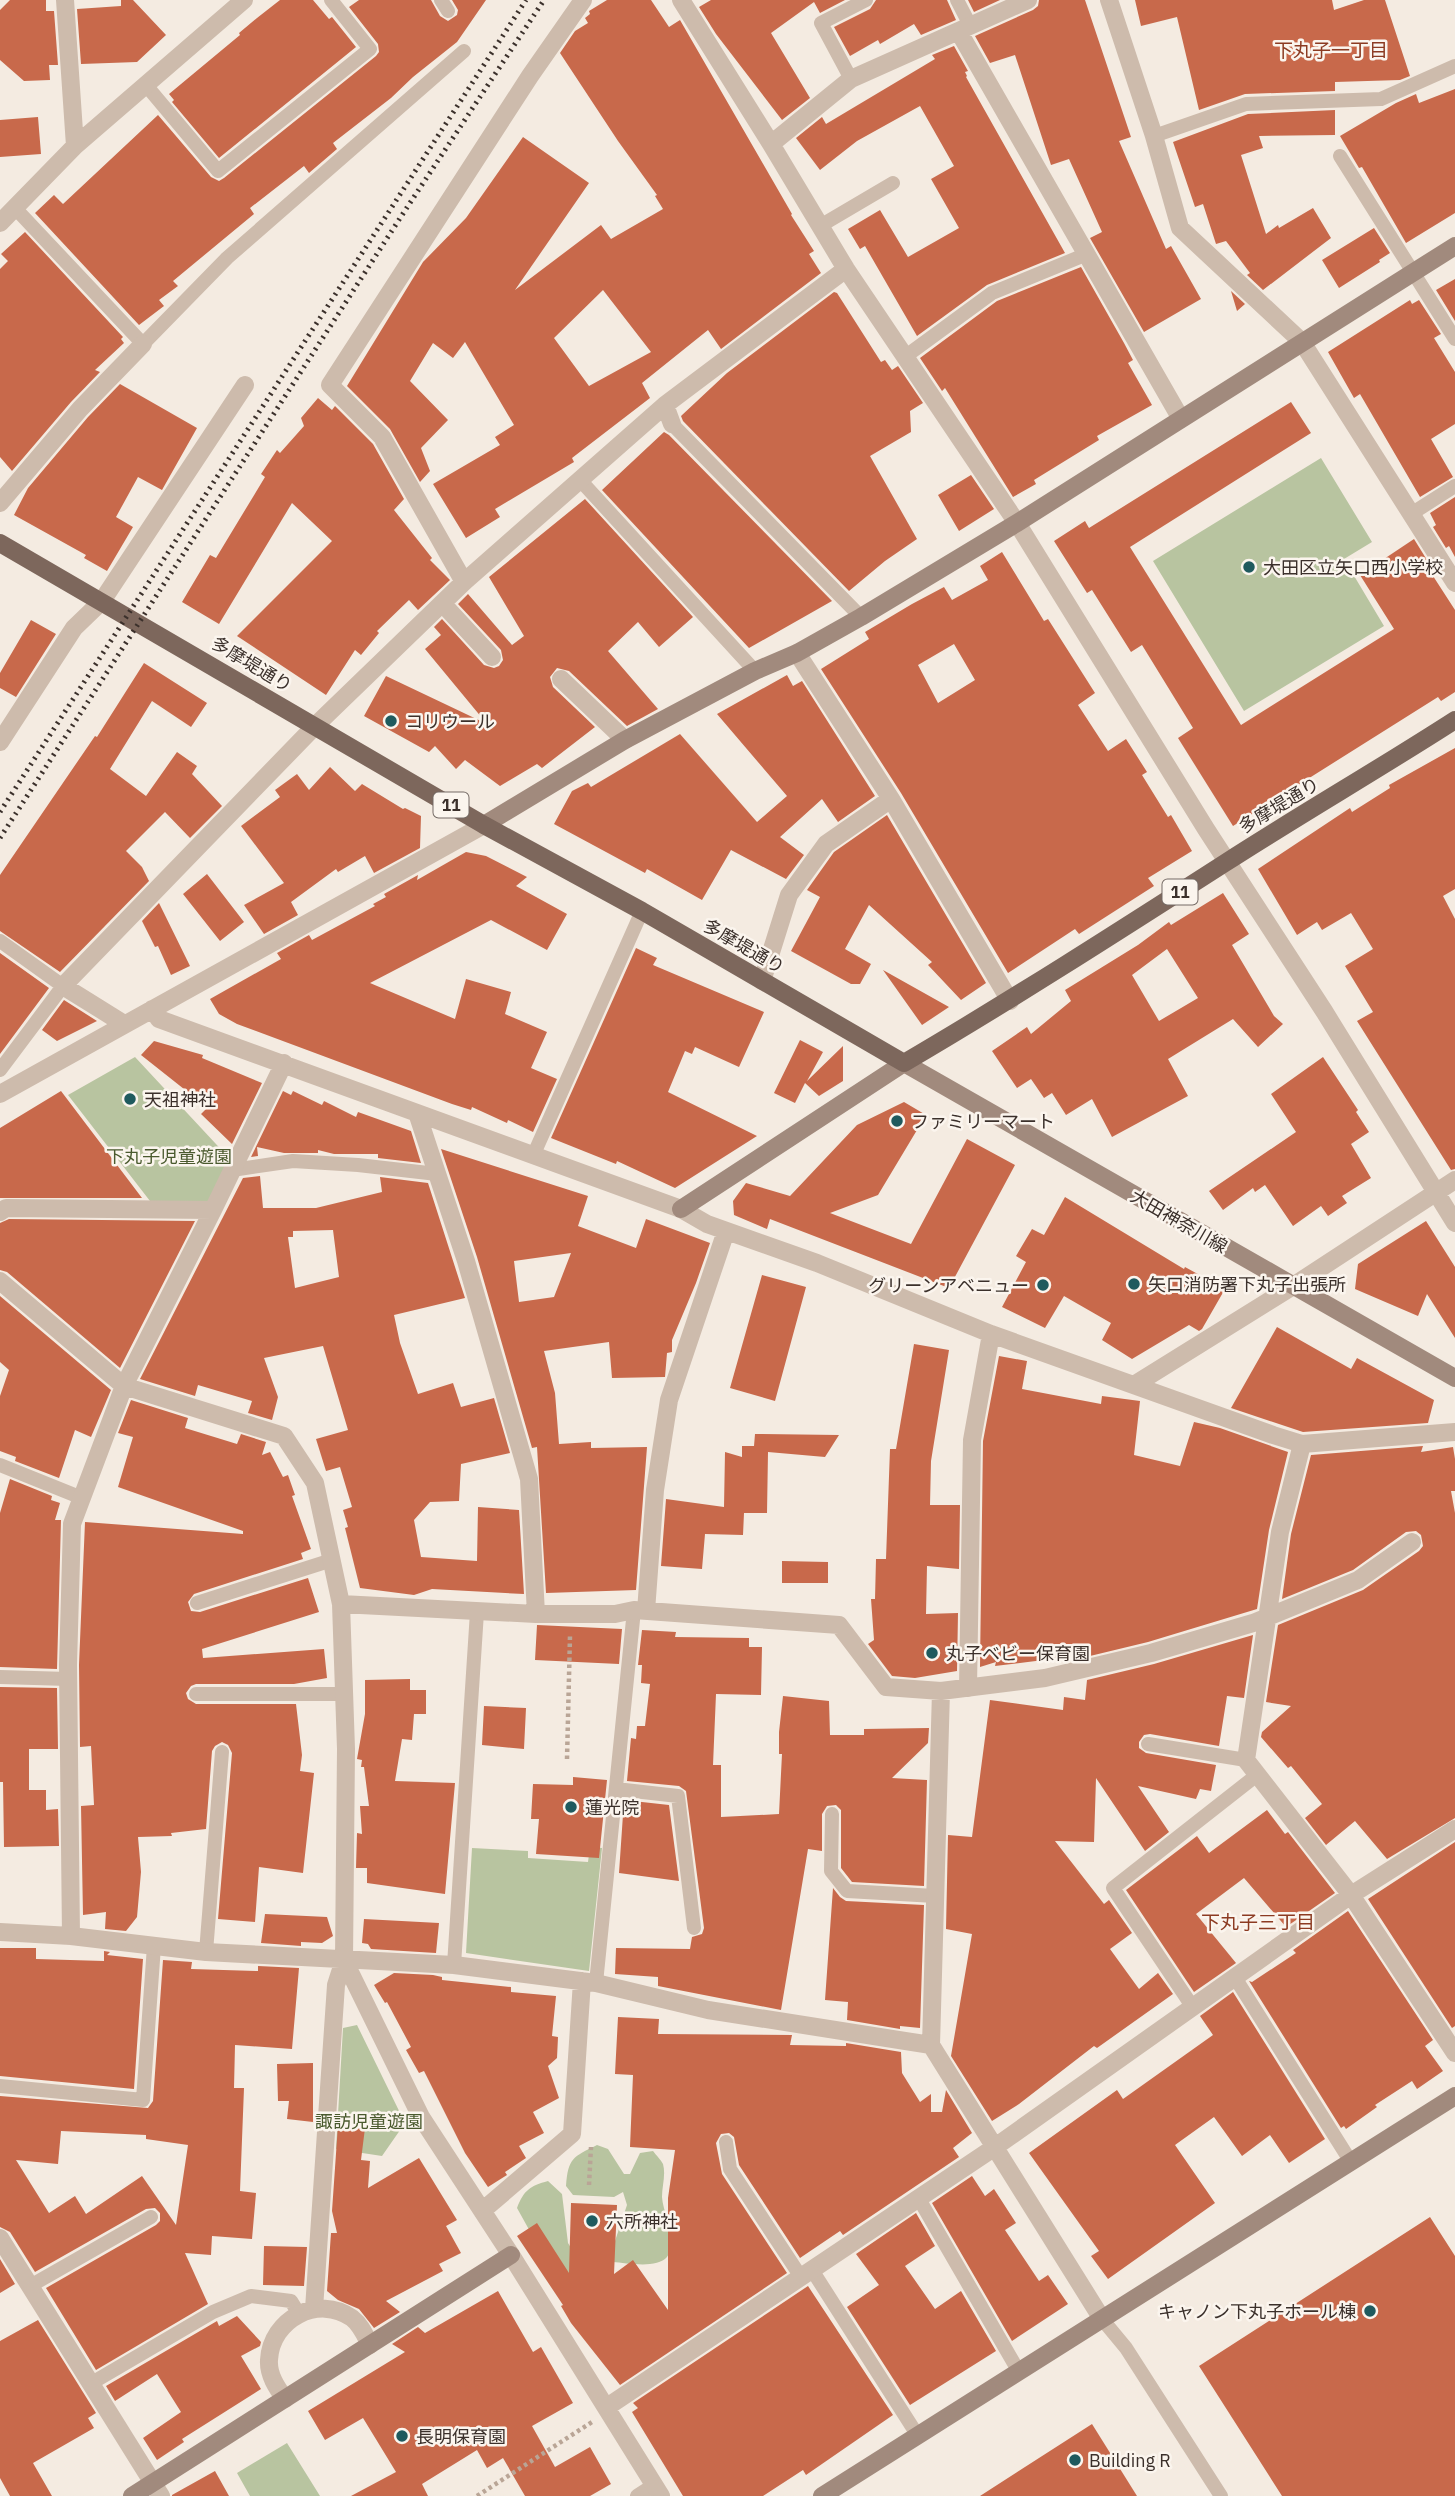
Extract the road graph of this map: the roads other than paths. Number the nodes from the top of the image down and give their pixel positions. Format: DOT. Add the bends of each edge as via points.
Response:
graph roads {
  1 [pos="65,0"];
  2 [pos="244,0"];
  3 [pos="331,0"];
  4 [pos="583,0"];
  5 [pos="681,0"];
  6 [pos="866,0"];
  7 [pos="957,0"];
  8 [pos="1028,0"];
  9 [pos="1109,0"];
  10 [pos="965,29"];
  11 [pos="464,51"];
  12 [pos="1455,65"];
  13 [pos="851,79"];
  14 [pos="145,84"];
  15 [pos="1154,136"];
  16 [pos="771,144"];
  17 [pos="75,146"];
  18 [pos="1340,156"];
  19 [pos="892,183"];
  20 [pos="15,208"];
  21 [pos="0,223"];
  22 [pos="820,226"];
  23 [pos="1455,246"];
  24 [pos="1087,254"];
  25 [pos="846,269"];
  26 [pos="1412,272"];
  27 [pos="1455,340"];
  28 [pos="1303,342"];
  29 [pos="143,344"];
  30 [pos="906,356"];
  31 [pos="245,385"];
  32 [pos="665,405"];
  33 [pos="1181,419"];
  34 [pos="672,424"];
  35 [pos="580,480"];
  36 [pos="1455,486"];
  37 [pos="0,503"];
  38 [pos="1411,514"];
  39 [pos="1017,523"];
  40 [pos="0,543"];
  41 [pos="464,582"];
  42 [pos="1455,583"];
  43 [pos="102,601"];
  44 [pos="443,603"];
  45 [pos="861,617"];
  46 [pos="797,653"];
  47 [pos="492,657"];
  48 [pos="755,671"];
  49 [pos="561,679"];
  50 [pos="1455,719"];
  51 [pos="315,726"];
  52 [pos="625,740"];
  53 [pos="0,742"];
  54 [pos="891,799"];
  55 [pos="484,825"];
  56 [pos="1228,861"];
  57 [pos="642,911"];
  58 [pos="0,941"];
  59 [pos="762,981"];
  60 [pos="63,986"];
  61 [pos="1010,1001"];
  62 [pos="152,1009"];
  63 [pos="124,1024"];
  64 [pos="284,1063"];
  65 [pos="904,1063"];
  66 [pos="0,1070"];
  67 [pos="0,1094"];
  68 [pos="416,1113"];
  69 [pos="533,1156"];
  70 [pos="232,1170"];
  71 [pos="437,1174"];
  72 [pos="1455,1180"];
  73 [pos="1436,1192"];
  74 [pos="681,1209"];
  75 [pos="213,1210"];
  76 [pos="0,1212"];
  77 [pos="1455,1223"];
  78 [pos="726,1231"];
  79 [pos="0,1281"];
  80 [pos="1293,1286"];
  81 [pos="992,1334"];
  82 [pos="1455,1378"];
  83 [pos="1134,1385"];
  84 [pos="124,1387"];
  85 [pos="1455,1432"];
  86 [pos="1302,1444"];
  87 [pos="0,1465"];
  88 [pos="82,1498"];
  89 [pos="1412,1542"];
  90 [pos="332,1560"];
  91 [pos="197,1603"];
  92 [pos="341,1604"];
  93 [pos="640,1611"];
  94 [pos="477,1612"];
  95 [pos="536,1615"];
  96 [pos="1266,1617"];
  97 [pos="0,1677"];
  98 [pos="68,1679"];
  99 [pos="968,1688"];
  100 [pos="941,1691"];
  101 [pos="196,1694"];
  102 [pos="345,1694"];
  103 [pos="1147,1744"];
  104 [pos="222,1752"];
  105 [pos="1246,1760"];
  106 [pos="1257,1775"];
  107 [pos="616,1789"];
  108 [pos="832,1814"];
  109 [pos="1455,1829"];
  110 [pos="1351,1895"];
  111 [pos="935,1896"];
  112 [pos="694,1928"];
  113 [pos="0,1932"];
  114 [pos="71,1936"];
  115 [pos="154,1946"];
  116 [pos="206,1952"];
  117 [pos="344,1960"];
  118 [pos="454,1965"];
  119 [pos="1234,1976"];
  120 [pos="589,1982"];
  121 [pos="1192,2006"];
  122 [pos="931,2045"];
  123 [pos="1455,2053"];
  124 [pos="0,2086"];
  125 [pos="1455,2096"];
  126 [pos="726,2142"];
  127 [pos="995,2147"];
  128 [pos="1351,2162"];
  129 [pos="919,2199"];
  130 [pos="482,2211"];
  131 [pos="150,2217"];
  132 [pos="0,2238"];
  133 [pos="511,2255"];
  134 [pos="806,2274"];
  135 [pos="30,2286"];
  136 [pos="307,2311"];
  137 [pos="1102,2319"];
  138 [pos="370,2345"];
  139 [pos="1019,2372"];
  140 [pos="90,2384"];
  141 [pos="285,2399"];
  142 [pos="601,2413"];
  143 [pos="918,2436"];
  144 [pos="157,2489"];
  145 [pos="658,2491"];
  146 [pos="132,2496"];
  147 [pos="637,2496"];
  148 [pos="822,2496"];
  149 [pos="1221,2496"];
  1 -- 17 [label="street"];
  2 -- 14 [label="street"];
  3 -- 14 [label="lane" via="370,49 218,171"];
  4 -- 41 [label="street" via="330,384 382,438"];
  5 -- 16 [label="street"];
  6 -- 13 [label="lane" via="821,23"];
  7 -- 10 [label="lane"];
  8 -- 10 [label="street"];
  9 -- 15 [label="street"];
  10 -- 13 [label="street"];
  10 -- 24 [label="street"];
  11 -- 29 [label="lane" via="227,258"];
  12 -- 15 [label="lane" via="1381,99 1245,104"];
  13 -- 16 [label="street"];
  14 -- 17 [label="street"];
  15 -- 28 [label="street" via="1180,228"];
  16 -- 22 [label="street"];
  17 -- 20 [label="street"];
  18 -- 26 [label="lane"];
  19 -- 22 [label="lane"];
  20 -- 21 [label="street"];
  20 -- 29 [label="lane"];
  22 -- 25 [label="street"];
  23 -- 26 [label="street"];
  24 -- 30 [label="lane" via="992,292"];
  24 -- 33 [label="street"];
  25 -- 30 [label="street"];
  25 -- 32 [label="street"];
  26 -- 27 [label="lane"];
  26 -- 28 [label="street"];
  28 -- 33 [label="street"];
  28 -- 38 [label="street"];
  29 -- 37 [label="street"];
  30 -- 39 [label="street"];
  31 -- 43 [label="street"];
  32 -- 34 [label="street"];
  32 -- 35 [label="street"];
  33 -- 39 [label="street"];
  34 -- 45 [label="lane"];
  35 -- 41 [label="street"];
  35 -- 48 [label="lane"];
  36 -- 38 [label="lane"];
  38 -- 42 [label="street"];
  39 -- 45 [label="street"];
  39 -- 56 [label="street"];
  40 -- 43 [label="main road, 多摩堤通り / 11"];
  41 -- 44 [label="street"];
  43 -- 51 [label="main road, 多摩堤通り / 11"];
  43 -- 53 [label="street" via="74,628"];
  44 -- 47 [label="street"];
  44 -- 51 [label="street"];
  45 -- 46 [label="street"];
  46 -- 48 [label="street"];
  46 -- 54 [label="street"];
  48 -- 52 [label="street"];
  49 -- 52 [label="street"];
  50 -- 56 [label="main road, 多摩堤通り / 11"];
  51 -- 55 [label="main road, 多摩堤通り / 11"];
  51 -- 60 [label="street"];
  52 -- 55 [label="street"];
  54 -- 59 [label="street" via="826,844 789,895"];
  54 -- 61 [label="street"];
  55 -- 57 [label="main road, 多摩堤通り / 11"];
  55 -- 62 [label="street"];
  56 -- 61 [label="main road, 多摩堤通り / 11"];
  56 -- 73 [label="street"];
  57 -- 59 [label="main road, 多摩堤通り / 11"];
  57 -- 69 [label="lane"];
  58 -- 60 [label="lane"];
  59 -- 65 [label="main road, 多摩堤通り / 11"];
  60 -- 63 [label="street"];
  60 -- 66 [label="lane"];
  61 -- 65 [label="main road, 多摩堤通り / 11"];
  62 -- 63 [label="street"];
  62 -- 64 [label="street" via="159,1019"];
  63 -- 67 [label="street"];
  64 -- 68 [label="street"];
  64 -- 70 [label="street"];
  65 -- 74 [label="street"];
  65 -- 80 [label="street, 大田神奈川線"];
  68 -- 69 [label="street"];
  68 -- 71 [label="street"];
  69 -- 74 [label="street"];
  70 -- 71 [label="lane" via="293,1161"];
  70 -- 75 [label="street"];
  71 -- 95 [label="street" via="529,1479"];
  72 -- 73 [label="street"];
  73 -- 77 [label="street"];
  73 -- 80 [label="street"];
  74 -- 78 [label="street"];
  75 -- 76 [label="street" via="6,1208"];
  75 -- 84 [label="street"];
  78 -- 81 [label="street"];
  78 -- 93 [label="street" via="669,1400"];
  79 -- 84 [label="street"];
  80 -- 82 [label="street, 大田神奈川線"];
  80 -- 83 [label="street"];
  81 -- 83 [label="street"];
  81 -- 99 [label="street" via="972,1440"];
  83 -- 86 [label="street"];
  84 -- 88 [label="street"];
  84 -- 90 [label="street" via="284,1436 315,1483"];
  85 -- 86 [label="street"];
  86 -- 96 [label="street" via="1280,1532"];
  87 -- 88 [label="lane"];
  88 -- 98 [label="street" via="72,1524"];
  89 -- 96 [label="street" via="1358,1580"];
  90 -- 91 [label="lane"];
  90 -- 92 [label="street"];
  92 -- 94 [label="street"];
  92 -- 102 [label="street"];
  93 -- 95 [label="street"];
  93 -- 100 [label="street" via="839,1625 886,1687"];
  93 -- 107 [label="lane"];
  94 -- 95 [label="street"];
  94 -- 118 [label="lane"];
  96 -- 99 [label="street" via="1151,1653 1045,1678"];
  96 -- 105 [label="street"];
  97 -- 98 [label="lane"];
  98 -- 114 [label="street"];
  99 -- 100 [label="street"];
  100 -- 111 [label="street"];
  101 -- 102 [label="lane"];
  102 -- 117 [label="street"];
  103 -- 105 [label="lane"];
  104 -- 116 [label="lane"];
  105 -- 106 [label="street"];
  106 -- 110 [label="street"];
  106 -- 121 [label="lane" via="1114,1888"];
  107 -- 112 [label="lane" via="678,1796"];
  107 -- 120 [label="lane"];
  108 -- 111 [label="lane" via="831,1871 847,1891"];
  109 -- 110 [label="street"];
  110 -- 119 [label="street"];
  110 -- 123 [label="street"];
  111 -- 122 [label="street"];
  113 -- 114 [label="street"];
  114 -- 115 [label="street"];
  115 -- 116 [label="street"];
  115 -- 124 [label="lane" via="143,2100"];
  116 -- 117 [label="street"];
  117 -- 118 [label="street"];
  117 -- 130 [label="street" via="421,2117"];
  117 -- 136 [label="street" via="336,1985"];
  118 -- 120 [label="street"];
  119 -- 121 [label="street"];
  119 -- 128 [label="lane"];
  120 -- 122 [label="street" via="708,2010"];
  120 -- 130 [label="street" via="572,2134"];
  121 -- 127 [label="street"];
  122 -- 127 [label="street"];
  125 -- 128 [label="street"];
  126 -- 134 [label="lane" via="730,2169"];
  127 -- 129 [label="street"];
  127 -- 137 [label="street"];
  128 -- 137 [label="street"];
  129 -- 134 [label="street"];
  129 -- 139 [label="lane"];
  130 -- 133 [label="street"];
  131 -- 135 [label="lane"];
  132 -- 135 [label="street"];
  133 -- 138 [label="street"];
  133 -- 142 [label="street"];
  134 -- 142 [label="street"];
  134 -- 143 [label="lane"];
  135 -- 140 [label="street"];
  136 -- 138 [label="street" via="338,2311 353,2318"];
  136 -- 140 [label="lane" via="291,2301 251,2296 213,2312"];
  136 -- 141 [label="street" via="291,2318 274,2338 269,2358 275,2386"];
  137 -- 139 [label="street"];
  137 -- 149 [label="lane" via="1126,2348"];
  138 -- 141 [label="street"];
  139 -- 143 [label="street"];
  140 -- 144 [label="street"];
  141 -- 144 [label="street"];
  142 -- 145 [label="street"];
  143 -- 148 [label="street"];
  144 -- 146 [label="street"];
  145 -- 147 [label="lane"];
}
